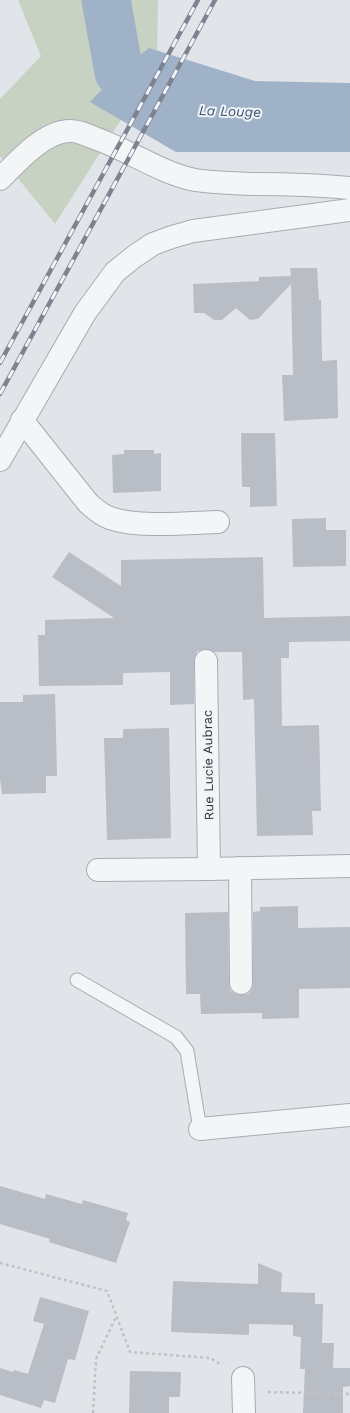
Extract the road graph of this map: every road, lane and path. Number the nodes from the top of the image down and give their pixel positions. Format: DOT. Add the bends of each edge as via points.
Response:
graph roads {
  1 [pos="0,180"];
  2 [pos="350,188"];
  3 [pos="350,210"];
  4 [pos="22,420"];
  5 [pos="0,460"];
  6 [pos="218,522"];
  7 [pos="206,661"];
  8 [pos="350,866"];
  9 [pos="240,868"];
  10 [pos="209,869"];
  11 [pos="98,870"];
  12 [pos="77,980"];
  13 [pos="241,983"];
  14 [pos="350,1115"];
  15 [pos="200,1129"];
  16 [pos="0,1263"];
  17 [pos="116,1316"];
  18 [pos="244,1384"];
  19 [pos="350,1393"];
  20 [pos="93,1413"];
  21 [pos="244,1413"];
  1 -- 2 [label="street" via="41,142 53,135 71,131 106,142 177,175 195,180 230,184"];
  3 -- 4 [label="street" via="193,231 147,248 115,272 99,292"];
  4 -- 5 [label="street"];
  4 -- 6 [label="street" via="98,512 127,522"];
  7 -- 10 [label="street, Rue Lucie Aubrac"];
  8 -- 9 [label="street"];
  9 -- 10 [label="street"];
  9 -- 13 [label="street"];
  10 -- 11 [label="street"];
  12 -- 15 [label="lane" via="176,1037 186,1051"];
  14 -- 15 [label="street"];
  16 -- 17 [label="path" via="107,1291"];
  17 -- 18 [label="path" via="130,1352 210,1358"];
  17 -- 20 [label="path" via="96,1359"];
  18 -- 19 [label="path"];
  18 -- 21 [label="street"];
}
